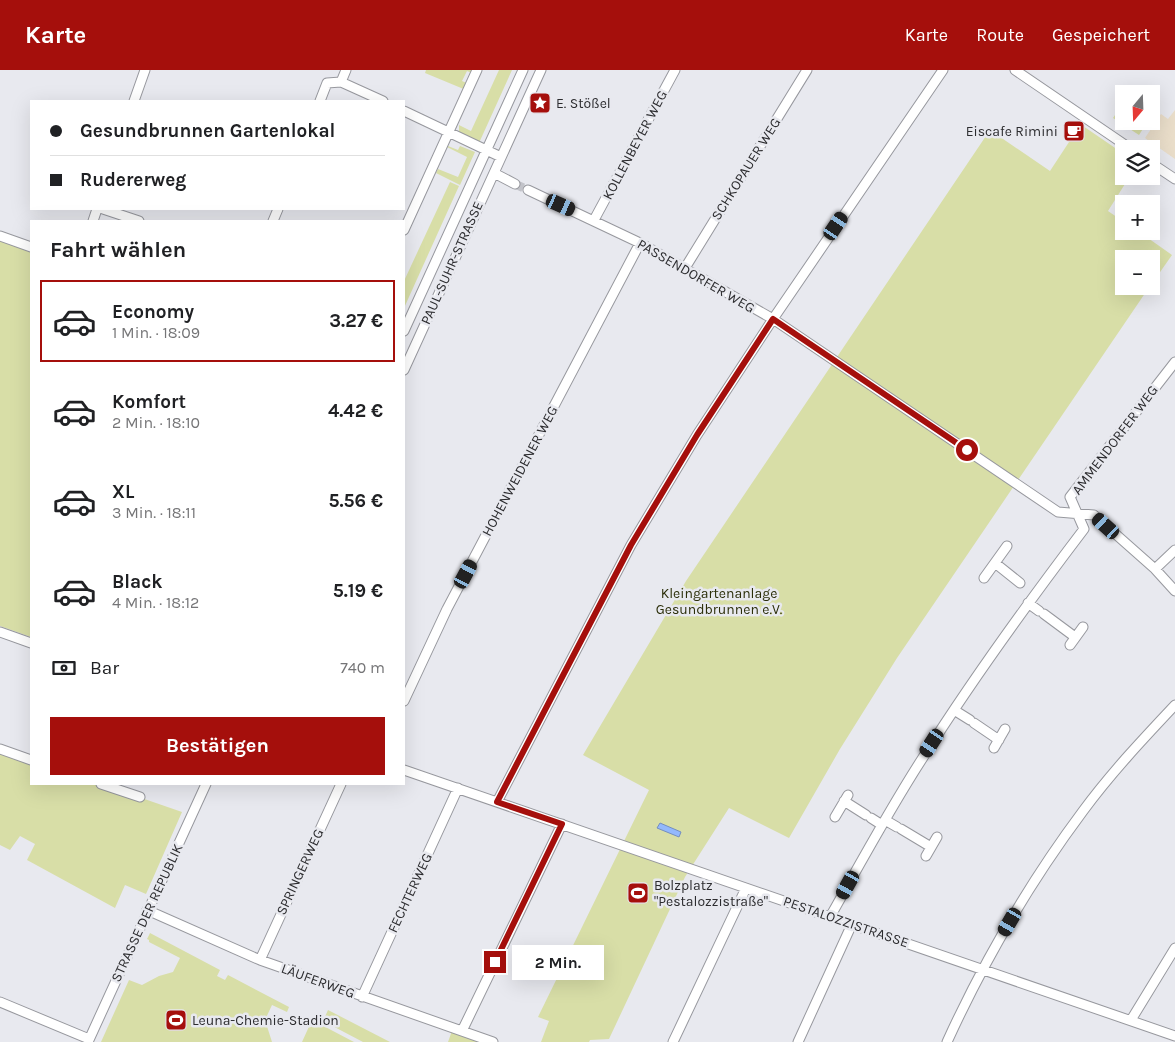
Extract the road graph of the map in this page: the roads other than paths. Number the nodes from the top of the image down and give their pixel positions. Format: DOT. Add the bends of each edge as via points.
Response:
graph roads {
  1 [pos="145,70"];
  2 [pos="346,70"];
  3 [pos="477,70"];
  4 [pos="524,70"];
  5 [pos="541,70"];
  6 [pos="675,70"];
  7 [pos="807,70"];
  8 [pos="943,70"];
  9 [pos="1015,70"];
  10 [pos="341,82"];
  11 [pos="134,100"];
  12 [pos="320,100"];
  13 [pos="381,100"];
  14 [pos="405,111"];
  15 [pos="449,131"];
  16 [pos="1118,140"];
  17 [pos="488,150"];
  18 [pos="501,157"];
  19 [pos="1160,169"];
  20 [pos="494,173"];
  21 [pos="1175,179"];
  22 [pos="515,184"];
  23 [pos="528,190"];
  24 [pos="106,210"];
  25 [pos="136,220"];
  26 [pos="594,220"];
  27 [pos="405,228"];
  28 [pos="0,236"];
  29 [pos="640,243"];
  30 [pos="30,247"];
  31 [pos="685,268"];
  32 [pos="773,319"];
  33 [pos="405,329"];
  34 [pos="1175,362"];
  35 [pos="405,368"];
  36 [pos="1076,514"];
  37 [pos="1006,546"];
  38 [pos="1175,550"];
  39 [pos="994,563"];
  40 [pos="1155,569"];
  41 [pos="984,578"];
  42 [pos="1175,591"];
  43 [pos="1035,594"];
  44 [pos="1028,603"];
  45 [pos="1082,627"];
  46 [pos="0,632"];
  47 [pos="1076,637"];
  48 [pos="30,643"];
  49 [pos="1070,645"];
  50 [pos="405,698"];
  51 [pos="1175,705"];
  52 [pos="954,710"];
  53 [pos="1006,729"];
  54 [pos="0,749"];
  55 [pos="30,760"];
  56 [pos="405,770"];
  57 [pos="104,785"];
  58 [pos="206,785"];
  59 [pos="341,785"];
  60 [pos="458,788"];
  61 [pos="140,798"];
  62 [pos="497,802"];
  63 [pos="835,817"];
  64 [pos="884,822"];
  65 [pos="562,824"];
  66 [pos="937,837"];
  67 [pos="931,847"];
  68 [pos="926,856"];
  69 [pos="746,888"];
  70 [pos="148,910"];
  71 [pos="830,917"];
  72 [pos="852,924"];
  73 [pos="1175,948"];
  74 [pos="260,960"];
  75 [pos="984,970"];
  76 [pos="362,997"];
  77 [pos="0,1002"];
  78 [pos="1131,1020"];
  79 [pos="462,1031"];
  80 [pos="1175,1036"];
  81 [pos="88,1041"];
  82 [pos="493,1042"];
  83 [pos="673,1042"];
  84 [pos="798,1042"];
  85 [pos="946,1042"];
  1 -- 11 [label="street"];
  2 -- 10 [label="street"];
  3 -- 15 [label="street"];
  4 -- 17 [label="street, PAUL-SUHR-STRASSE"];
  5 -- 18 [label="street, PAUL-SUHR-STRASSE"];
  6 -- 26 [label="street, KOLLENBEYER WEG"];
  7 -- 31 [label="street, SCHKOPAUER WEG"];
  8 -- 32 [label="street"];
  9 -- 16 [label="street"];
  10 -- 12 [label="street" via="327,83"];
  10 -- 13 [label="street"];
  14 -- 15 [label="street"];
  15 -- 17 [label="street"];
  15 -- 27 [label="street"];
  17 -- 18 [label="street"];
  17 -- 33 [label="street, PAUL-SUHR-STRASSE"];
  18 -- 20 [label="street, PAUL-SUHR-STRASSE"];
  19 -- 21 [label="street"];
  20 -- 22 [label="street"];
  20 -- 35 [label="street, PAUL-SUHR-STRASSE"];
  23 -- 26 [label="street, PASSENDORFER WEG"];
  24 -- 25 [label="street"];
  26 -- 29 [label="street, PASSENDORFER WEG"];
  28 -- 30 [label="street"];
  29 -- 31 [label="street, PASSENDORFER WEG"];
  29 -- 50 [label="street, HOHENWEIDENER WEG" via="447,609"];
  31 -- 32 [label="street, PASSENDORFER WEG"];
  32 -- 36 [label="street, PASSENDORFER WEG" via="1058,512"];
  32 -- 62 [label="street" via="697,435 631,545"];
  34 -- 36 [label="street, AMMENDORFER WEG" via="1070,496"];
  36 -- 40 [label="street, PASSENDORFER WEG" via="1094,515"];
  36 -- 43 [label="street, AMMENDORFER WEG" via="1084,529"];
  37 -- 39 [label="street"];
  38 -- 40 [label="street"];
  39 -- 41 [label="street"];
  39 -- 43 [label="street"];
  40 -- 42 [label="street, PASSENDORFER WEG"];
  43 -- 44 [label="street, AMMENDORFER WEG"];
  44 -- 47 [label="street"];
  44 -- 52 [label="street, AMMENDORFER WEG"];
  45 -- 47 [label="street"];
  46 -- 48 [label="street"];
  47 -- 49 [label="street"];
  51 -- 75 [label="street" via="1121,763 1083,811 1033,884"];
  52 -- 53 [label="street" via="996,744"];
  52 -- 64 [label="street, AMMENDORFER WEG"];
  54 -- 55 [label="street"];
  56 -- 60 [label="street, PESTALOZZISTRASSE"];
  57 -- 61 [label="street"];
  58 -- 70 [label="street, STRASSE DER REPUBLIK"];
  59 -- 74 [label="street, SPRINGERWEG"];
  60 -- 62 [label="street, PESTALOZZISTRASSE"];
  60 -- 76 [label="street, FECHTERWEG"];
  62 -- 65 [label="street, PESTALOZZISTRASSE"];
  63 -- 64 [label="street" via="846,798 868,816"];
  64 -- 67 [label="street"];
  64 -- 71 [label="street, AMMENDORFER WEG"];
  65 -- 69 [label="street, PESTALOZZISTRASSE"];
  65 -- 79 [label="street"];
  66 -- 67 [label="street"];
  67 -- 68 [label="street"];
  69 -- 71 [label="street, PESTALOZZISTRASSE"];
  69 -- 83 [label="street"];
  70 -- 74 [label="street, LÄUFERWEG"];
  70 -- 81 [label="street, STRASSE DER REPUBLIK"];
  71 -- 72 [label="street, PESTALOZZISTRASSE"];
  72 -- 75 [label="street, PESTALOZZISTRASSE"];
  72 -- 84 [label="street"];
  73 -- 78 [label="street"];
  74 -- 76 [label="street, LÄUFERWEG"];
  75 -- 78 [label="street, PESTALOZZISTRASSE"];
  75 -- 85 [label="street"];
  76 -- 79 [label="street, LÄUFERWEG"];
  77 -- 81 [label="street"];
  78 -- 80 [label="street, PESTALOZZISTRASSE"];
  79 -- 82 [label="street, LÄUFERWEG"];
}
